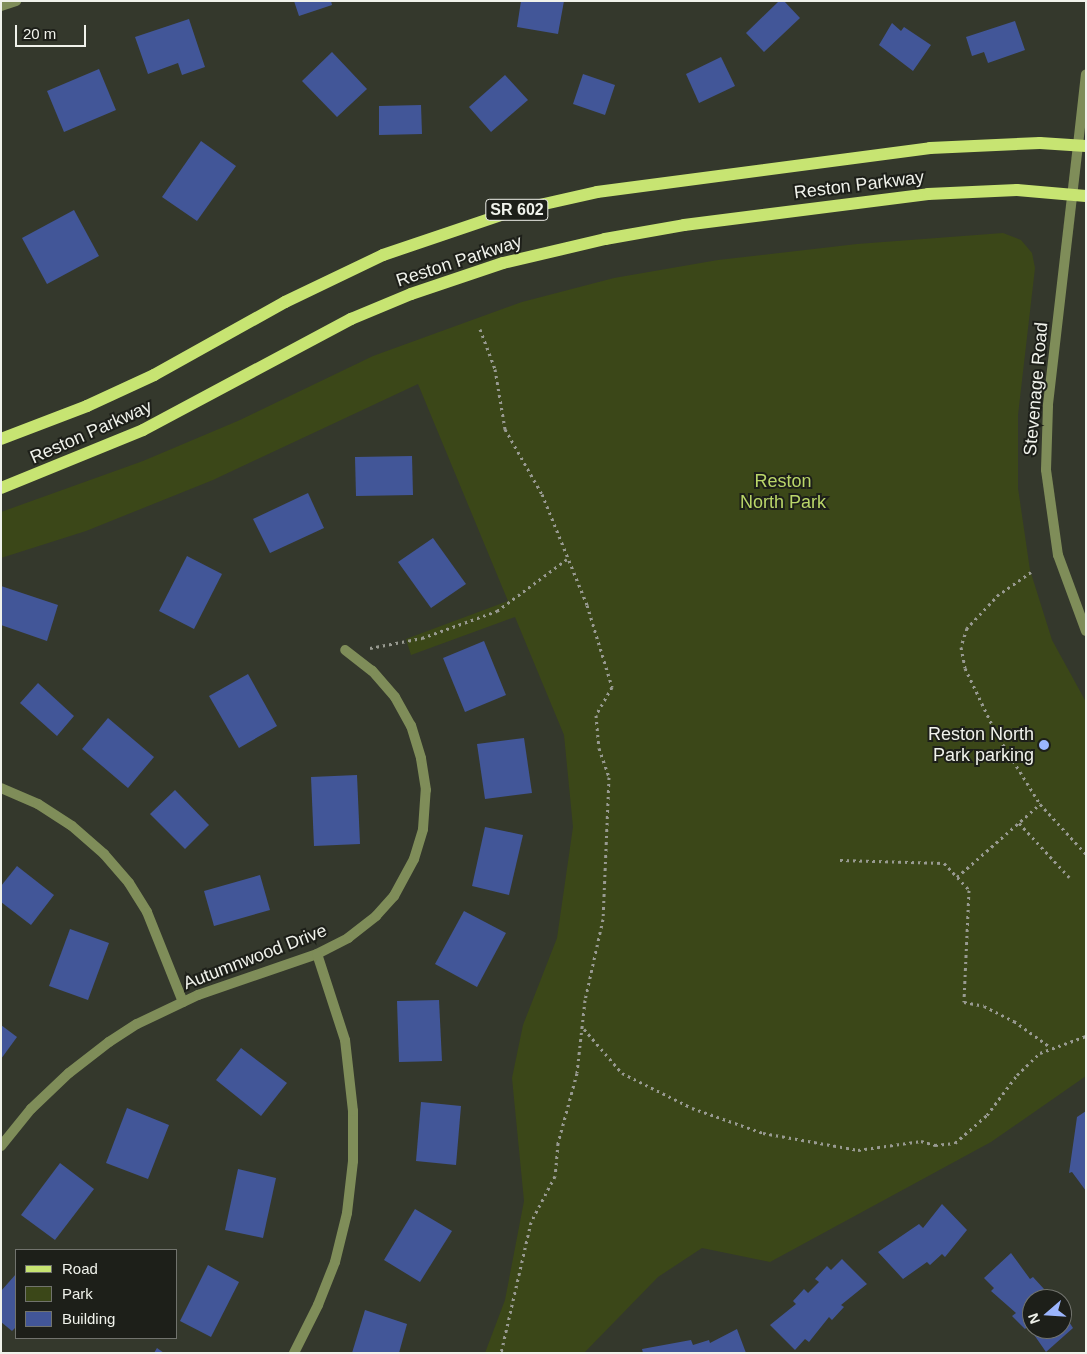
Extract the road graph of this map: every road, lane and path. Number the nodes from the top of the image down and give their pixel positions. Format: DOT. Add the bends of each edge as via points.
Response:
graph roads {
  1 [pos="16,1"];
  2 [pos="1,6"];
  3 [pos="1086,74"];
  4 [pos="1082,145"];
  5 [pos="1072,195"];
  6 [pos="1086,196"];
  7 [pos="480,329"];
  8 [pos="1,439"];
  9 [pos="1,488"];
  10 [pos="566,560"];
  11 [pos="1031,572"];
  12 [pos="1086,632"];
  13 [pos="345,650"];
  14 [pos="1,788"];
  15 [pos="1040,804"];
  16 [pos="1019,823"];
  17 [pos="1086,854"];
  18 [pos="840,860"];
  19 [pos="1069,877"];
  20 [pos="957,878"];
  21 [pos="317,954"];
  22 [pos="183,1002"];
  23 [pos="584,1029"];
  24 [pos="1086,1036"];
  25 [pos="1050,1048"];
  26 [pos="1,1146"];
  27 [pos="294,1353"];
  28 [pos="501,1353"];
  1 -- 2 [label="street"];
  3 -- 4 [label="street, Stevenage Road"];
  4 -- 5 [label="street, Stevenage Road"];
  4 -- 8 [label="main road, Reston Parkway / SR 602" via="1000,143 930,148 597,192 513,211 383,255 285,302 154,375 87,406"];
  5 -- 6 [label="main road, Reston Parkway"];
  5 -- 9 [label="main road, Reston Parkway" via="998,190 928,194 684,225 605,239 503,263 420,290 351,319 143,430"];
  5 -- 12 [label="street, Stevenage Road" via="1048,406 1046,470 1058,555"];
  7 -- 10 [label="path" via="496,369 499,408 505,429 542,494"];
  10 -- 13 [label="path" via="497,612 391,646"];
  10 -- 23 [label="path" via="596,632 612,687 596,715 599,748 609,778 609,816 603,919 585,1000"];
  11 -- 15 [label="path" via="999,594 974,619 962,636 961,647 965,668 981,706"];
  13 -- 21 [label="street, Autumnwood Drive" via="395,696 411,726 426,790 423,828 414,859 394,896 376,916 348,938"];
  14 -- 22 [label="street" via="38,804 72,826 104,854 129,883 147,912"];
  15 -- 16 [label="path"];
  15 -- 17 [label="path"];
  16 -- 19 [label="path"];
  16 -- 20 [label="path"];
  18 -- 20 [label="path" via="944,863"];
  20 -- 25 [label="path" via="969,890 964,1002 984,1006 1014,1021"];
  21 -- 22 [label="street, Autumnwood Drive"];
  21 -- 27 [label="street" via="345,1040 353,1111 353,1161 347,1212 335,1262"];
  22 -- 26 [label="street, Autumnwood Drive" via="137,1024 69,1072 31,1109"];
  23 -- 25 [label="path" via="622,1073 692,1108 763,1133 858,1150 921,1142 935,1146 955,1143 987,1115 1029,1062"];
  23 -- 28 [label="path" via="577,1073 558,1143 555,1176 531,1222"];
  24 -- 25 [label="path"];
}
